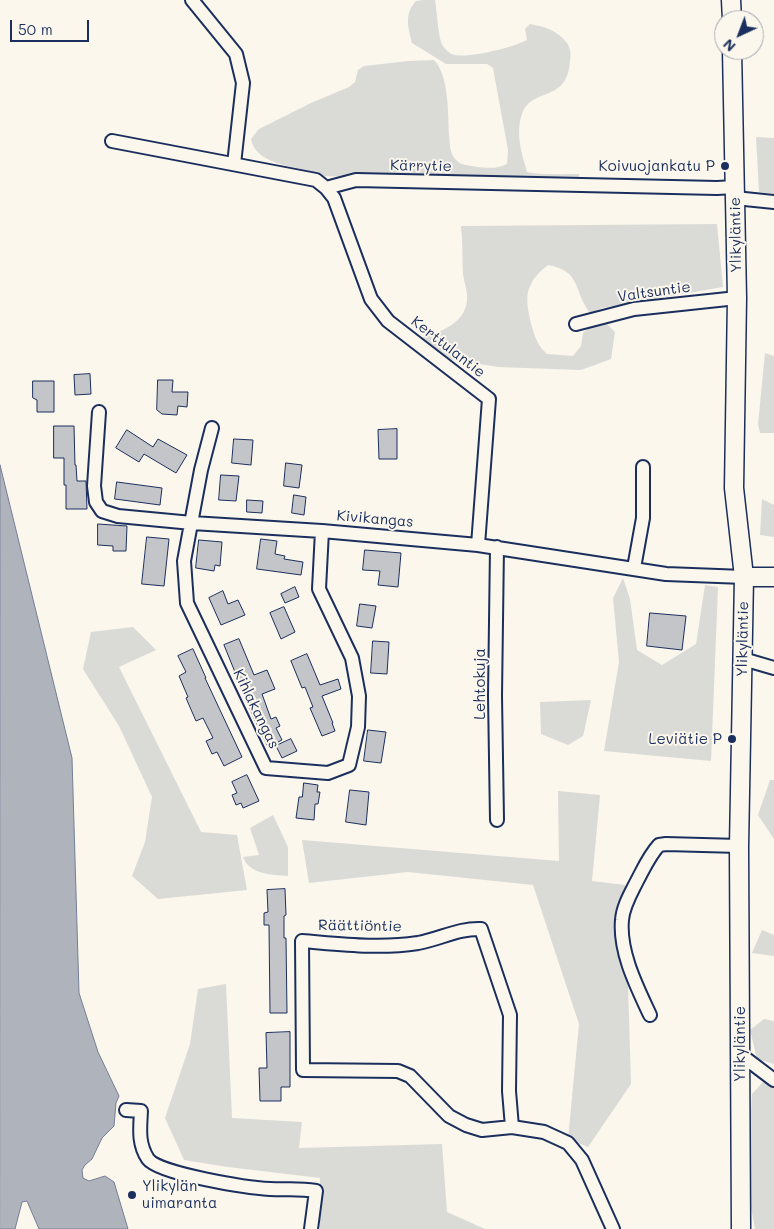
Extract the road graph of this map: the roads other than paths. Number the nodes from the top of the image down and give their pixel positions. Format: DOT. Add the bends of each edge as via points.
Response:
graph roads {
  1 [pos="192,0"];
  2 [pos="732,60"];
  3 [pos="112,141"];
  4 [pos="234,164"];
  5 [pos="326,188"];
  6 [pos="735,193"];
  7 [pos="774,202"];
  8 [pos="737,298"];
  9 [pos="576,324"];
  10 [pos="99,412"];
  11 [pos="212,428"];
  12 [pos="643,466"];
  13 [pos="192,523"];
  14 [pos="322,531"];
  15 [pos="478,545"];
  16 [pos="497,547"];
  17 [pos="634,568"];
  18 [pos="744,577"];
  19 [pos="774,577"];
  20 [pos="743,659"];
  21 [pos="774,668"];
  22 [pos="497,820"];
  23 [pos="739,846"];
  24 [pos="650,1015"];
  25 [pos="741,1055"];
  26 [pos="774,1080"];
  27 [pos="126,1110"];
  28 [pos="512,1127"];
  29 [pos="311,1229"];
  30 [pos="613,1229"];
  31 [pos="741,1229"];
  1 -- 4 [label="street" via="236,54 243,83"];
  2 -- 6 [label="main road, Ylikyläntie"];
  3 -- 4 [label="street"];
  4 -- 5 [label="street" via="316,180"];
  5 -- 6 [label="street, Kärrytie" via="356,180 718,188"];
  5 -- 15 [label="street, Kerttulantie" via="334,198 371,299 388,321 489,399"];
  6 -- 7 [label="street, Kärrytie"];
  6 -- 8 [label="main road, Ylikyläntie"];
  8 -- 9 [label="street, Valtsuntie" via="634,309"];
  8 -- 18 [label="main road, Ylikyläntie" via="734,488"];
  10 -- 13 [label="street, Kivikangas" via="94,486 96,502 102,511 118,516"];
  11 -- 13 [label="street"];
  12 -- 17 [label="street" via="643,518"];
  13 -- 14 [label="street, Kivikangas"];
  13 -- 14 [label="street, Kihlakangas" via="184,562 187,603 266,768 328,773 349,765 358,727 359,696 352,658 319,589"];
  14 -- 15 [label="street, Kivikangas"];
  15 -- 16 [label="street, Kivikangas"];
  16 -- 17 [label="street, Kivikangas"];
  16 -- 22 [label="street, Lehtokuja"];
  17 -- 18 [label="street, Kivikangas" via="666,574"];
  18 -- 19 [label="main road"];
  18 -- 20 [label="main road, Ylikyläntie"];
  20 -- 21 [label="street"];
  20 -- 23 [label="main road, Ylikyläntie"];
  23 -- 24 [label="street" via="659,845 648,860 626,902 622,920 623,946"];
  23 -- 25 [label="main road, Ylikyläntie"];
  25 -- 26 [label="street"];
  25 -- 31 [label="main road, Ylikyläntie"];
  27 -- 29 [label="street" via="141,1111 140,1144 150,1161 183,1176 270,1189 316,1191"];
  28 -- 28 [label="street, Räättiöntie" via="482,1130 466,1125 449,1116 410,1076 398,1071 303,1070 302,941 370,946 418,943 469,928 481,929 510,1014"];
  28 -- 30 [label="street, Räättiöntie" via="544,1132 568,1143 582,1160"];
}
